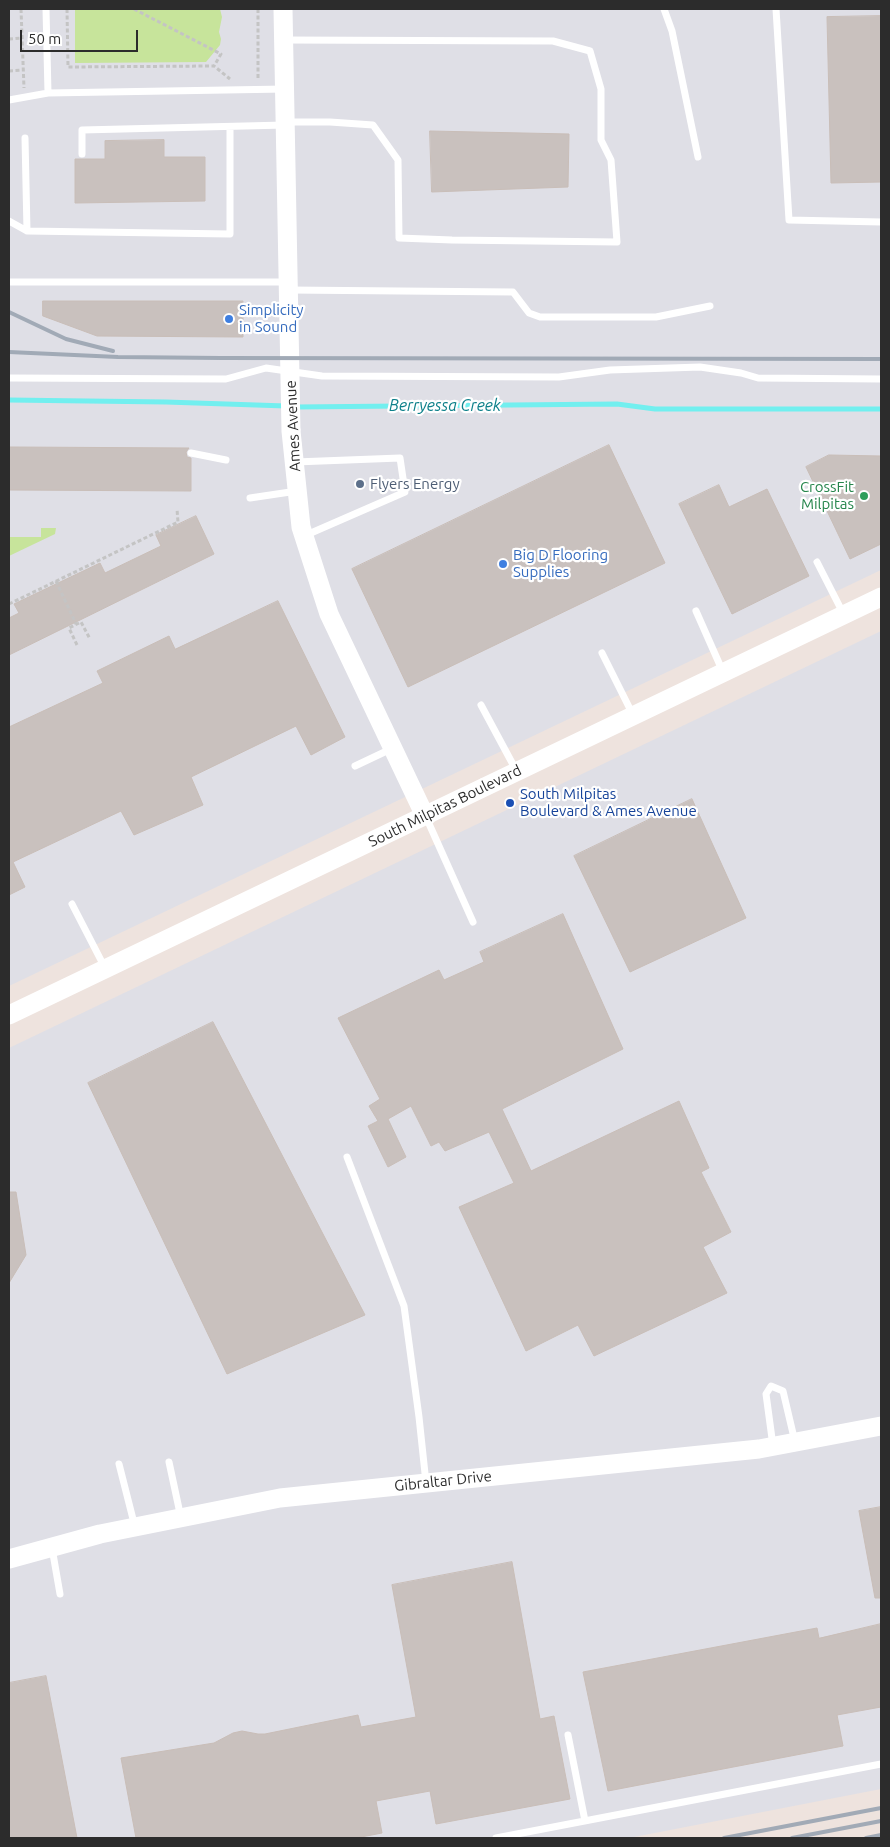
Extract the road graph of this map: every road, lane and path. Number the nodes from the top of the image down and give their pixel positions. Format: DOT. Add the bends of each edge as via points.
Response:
graph roads {
  1 [pos="21,9"];
  2 [pos="46,9"];
  3 [pos="67,9"];
  4 [pos="134,9"];
  5 [pos="258,9"];
  6 [pos="283,9"];
  7 [pos="664,9"];
  8 [pos="776,9"];
  9 [pos="22,38"];
  10 [pos="9,39"];
  11 [pos="284,40"];
  12 [pos="214,66"];
  13 [pos="9,70"];
  14 [pos="23,70"];
  15 [pos="249,77"];
  16 [pos="258,77"];
  17 [pos="239,78"];
  18 [pos="285,89"];
  19 [pos="259,90"];
  20 [pos="48,93"];
  21 [pos="25,97"];
  22 [pos="9,100"];
  23 [pos="286,124"];
  24 [pos="230,127"];
  25 [pos="24,138"];
  26 [pos="82,154"];
  27 [pos="698,157"];
  28 [pos="9,222"];
  29 [pos="881,222"];
  30 [pos="27,231"];
  31 [pos="9,282"];
  32 [pos="289,286"];
  33 [pos="710,306"];
  34 [pos="290,375"];
  35 [pos="9,378"];
  36 [pos="881,379"];
  37 [pos="191,453"];
  38 [pos="226,460"];
  39 [pos="294,462"];
  40 [pos="297,491"];
  41 [pos="250,498"];
  42 [pos="177,510"];
  43 [pos="304,536"];
  44 [pos="817,562"];
  45 [pos="56,581"];
  46 [pos="881,597"];
  47 [pos="9,604"];
  48 [pos="696,611"];
  49 [pos="844,615"];
  50 [pos="76,624"];
  51 [pos="90,639"];
  52 [pos="77,645"];
  53 [pos="602,653"];
  54 [pos="723,673"];
  55 [pos="481,705"];
  56 [pos="633,716"];
  57 [pos="393,748"];
  58 [pos="355,766"];
  59 [pos="517,772"];
  60 [pos="425,816"];
  61 [pos="72,904"];
  62 [pos="473,922"];
  63 [pos="105,969"];
  64 [pos="9,1016"];
  65 [pos="347,1157"];
  66 [pos="881,1426"];
  67 [pos="795,1442"];
  68 [pos="773,1446"];
  69 [pos="169,1462"];
  70 [pos="119,1464"];
  71 [pos="426,1483"];
  72 [pos="181,1518"];
  73 [pos="135,1527"];
  74 [pos="52,1547"];
  75 [pos="9,1559"];
  76 [pos="60,1594"];
  77 [pos="568,1735"];
  78 [pos="881,1764"];
  79 [pos="586,1821"];
  80 [pos="496,1838"];
  1 -- 9 [label="path"];
  2 -- 20 [label="lane"];
  3 -- 12 [label="path" via="68,67"];
  4 -- 12 [label="path" via="220,54"];
  5 -- 16 [label="path"];
  6 -- 11 [label="street, Ames Avenue"];
  7 -- 27 [label="lane" via="672,32"];
  8 -- 29 [label="lane" via="789,220"];
  9 -- 10 [label="path"];
  9 -- 14 [label="path"];
  11 -- 18 [label="street, Ames Avenue"];
  11 -- 23 [label="lane" via="553,41 590,51 601,89 601,140 611,160 617,242 398,238 398,160 373,125 330,122"];
  12 -- 17 [label="path" via="229,79"];
  13 -- 14 [label="path"];
  14 -- 21 [label="path"];
  15 -- 16 [label="path"];
  16 -- 19 [label="path"];
  18 -- 19 [label="lane"];
  18 -- 23 [label="street, Ames Avenue"];
  19 -- 20 [label="lane"];
  20 -- 21 [label="lane"];
  21 -- 22 [label="lane"];
  23 -- 24 [label="lane"];
  23 -- 32 [label="street, Ames Avenue"];
  24 -- 26 [label="lane" via="82,130"];
  24 -- 30 [label="lane" via="230,234"];
  25 -- 30 [label="lane"];
  28 -- 30 [label="lane"];
  31 -- 32 [label="lane"];
  32 -- 33 [label="lane" via="513,292 529,314 540,317 656,317"];
  32 -- 34 [label="street, Ames Avenue"];
  34 -- 35 [label="lane" via="266,368 226,379"];
  34 -- 36 [label="lane" via="559,377 610,370 700,367 758,378"];
  34 -- 39 [label="street, Ames Avenue"];
  37 -- 38 [label="lane"];
  39 -- 40 [label="street, Ames Avenue"];
  39 -- 43 [label="lane" via="400,458 405,492"];
  40 -- 41 [label="lane"];
  40 -- 43 [label="street, Ames Avenue"];
  42 -- 45 [label="path" via="178,522"];
  43 -- 57 [label="street, Ames Avenue" via="330,614"];
  44 -- 49 [label="lane"];
  45 -- 47 [label="path"];
  45 -- 50 [label="path"];
  46 -- 49 [label="street, South Milpitas Boulevard"];
  48 -- 54 [label="lane"];
  49 -- 54 [label="street, South Milpitas Boulevard"];
  50 -- 51 [label="path" via="81,622"];
  50 -- 52 [label="path" via="69,628"];
  53 -- 56 [label="lane"];
  54 -- 56 [label="street, South Milpitas Boulevard"];
  55 -- 59 [label="lane"];
  56 -- 59 [label="street, South Milpitas Boulevard"];
  57 -- 58 [label="lane"];
  57 -- 60 [label="street, Ames Avenue"];
  59 -- 60 [label="street, South Milpitas Boulevard"];
  60 -- 62 [label="lane"];
  60 -- 63 [label="street, South Milpitas Boulevard"];
  61 -- 63 [label="lane"];
  63 -- 64 [label="street, South Milpitas Boulevard"];
  65 -- 71 [label="lane" via="404,1306"];
  66 -- 67 [label="street, Gibraltar Drive"];
  67 -- 68 [label="street, Gibraltar Drive"];
  67 -- 68 [label="lane" via="783,1390 772,1386 766,1394"];
  68 -- 71 [label="street, Gibraltar Drive"];
  69 -- 72 [label="lane"];
  70 -- 73 [label="lane"];
  71 -- 72 [label="street, Gibraltar Drive" via="280,1498"];
  72 -- 73 [label="street, Gibraltar Drive"];
  73 -- 74 [label="street, Gibraltar Drive"];
  74 -- 75 [label="street, Gibraltar Drive"];
  74 -- 76 [label="lane"];
  77 -- 79 [label="lane"];
  78 -- 79 [label="lane"];
  79 -- 80 [label="lane"];
}
